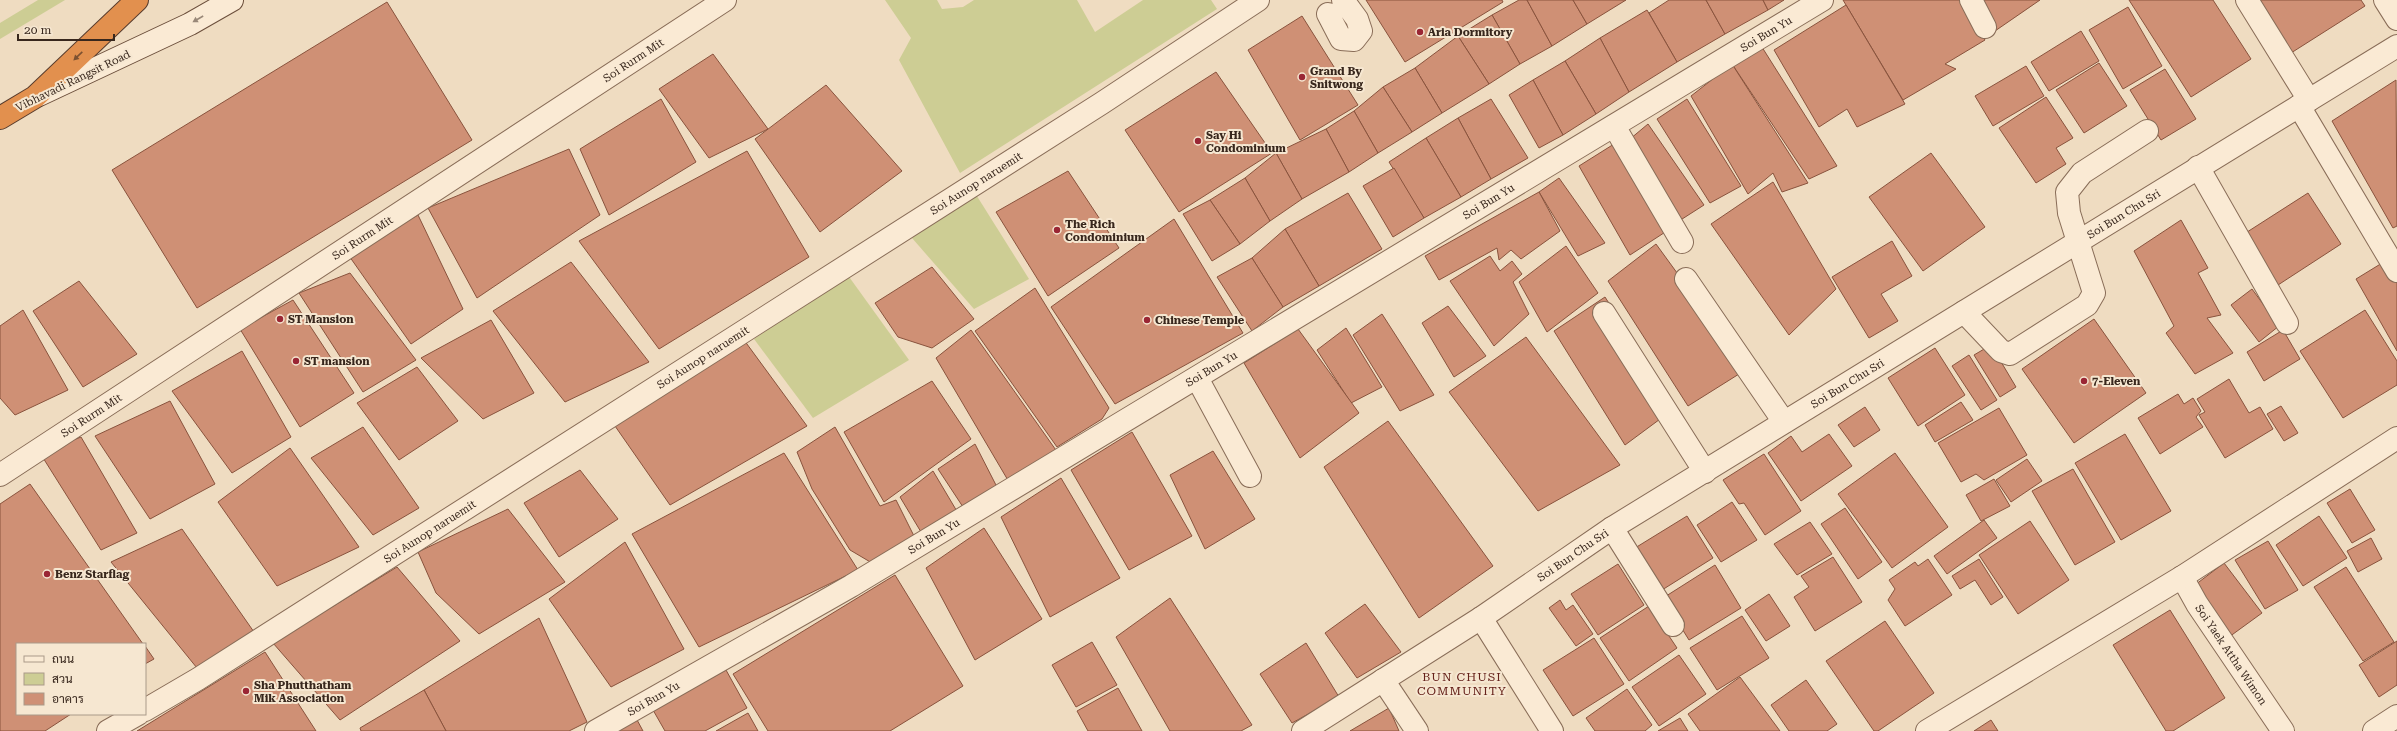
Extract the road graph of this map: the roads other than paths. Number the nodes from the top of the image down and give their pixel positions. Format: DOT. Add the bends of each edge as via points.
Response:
graph roads {
  1 [pos="137,0"];
  2 [pos="232,0"];
  3 [pos="724,0"];
  4 [pos="1258,0"];
  5 [pos="1822,0"];
  6 [pos="1971,0"];
  7 [pos="2247,0"];
  8 [pos="2386,0"];
  9 [pos="2397,19"];
  10 [pos="1985,26"];
  11 [pos="2397,46"];
  12 [pos="35,97"];
  13 [pos="2304,103"];
  14 [pos="0,118"];
  15 [pos="1614,126"];
  16 [pos="2147,131"];
  17 [pos="2198,167"];
  18 [pos="2079,240"];
  19 [pos="1682,242"];
  20 [pos="2397,271"];
  21 [pos="1686,280"];
  22 [pos="1964,312"];
  23 [pos="1604,313"];
  24 [pos="2287,323"];
  25 [pos="1197,378"];
  26 [pos="1784,422"];
  27 [pos="2397,438"];
  28 [pos="1704,472"];
  29 [pos="0,475"];
  30 [pos="1250,476"];
  31 [pos="1612,528"];
  32 [pos="2182,577"];
  33 [pos="1481,618"];
  34 [pos="1673,625"];
  35 [pos="1383,680"];
  36 [pos="146,709"];
  37 [pos="136,715"];
  38 [pos="2397,716"];
  39 [pos="108,731"];
  40 [pos="596,731"];
  41 [pos="1303,731"];
  42 [pos="1417,731"];
  43 [pos="1552,731"];
  44 [pos="1927,731"];
  45 [pos="2283,731"];
  46 [pos="2374,731"];
  1 -- 12 [label="highway, one-way"];
  2 -- 12 [label="street, Vibhavadi Rangsit Road, one-way" via="190,24"];
  3 -- 29 [label="street, Soi Rurm Mit"];
  4 -- 36 [label="street, Soi Aunop naruemit" via="1096,107 198,679"];
  5 -- 15 [label="street, Soi Bun Yu"];
  6 -- 10 [label="street"];
  7 -- 13 [label="street"];
  8 -- 9 [label="street"];
  11 -- 13 [label="street, Soi Bun Chu Sri"];
  12 -- 14 [label="highway, Vibhavadi Rangsit Road"];
  13 -- 17 [label="street, Soi Bun Chu Sri"];
  13 -- 20 [label="street"];
  15 -- 19 [label="street"];
  15 -- 25 [label="street, Soi Bun Yu"];
  16 -- 18 [label="street" via="2082,173 2067,192 2069,213"];
  17 -- 18 [label="street, Soi Bun Chu Sri"];
  17 -- 24 [label="street"];
  18 -- 22 [label="street, Soi Bun Chu Sri"];
  18 -- 22 [label="street" via="2094,292 2087,305 2010,354 2001,351"];
  21 -- 26 [label="street"];
  22 -- 26 [label="street, Soi Bun Chu Sri"];
  23 -- 28 [label="street"];
  25 -- 30 [label="street"];
  25 -- 40 [label="street, Soi Bun Yu" via="852,586"];
  26 -- 28 [label="street, Soi Bun Chu Sri"];
  27 -- 32 [label="street"];
  28 -- 31 [label="street, Soi Bun Chu Sri"];
  31 -- 33 [label="street, Soi Bun Chu Sri"];
  31 -- 34 [label="street"];
  32 -- 44 [label="street"];
  32 -- 45 [label="street, Soi Yaek Attha Wimon" via="2197,604"];
  33 -- 35 [label="street, Soi Bun Chu Sri"];
  33 -- 43 [label="street"];
  35 -- 41 [label="street, Soi Bun Chu Sri"];
  35 -- 42 [label="street"];
  37 -- 39 [label="street"];
  38 -- 46 [label="street"];
}
